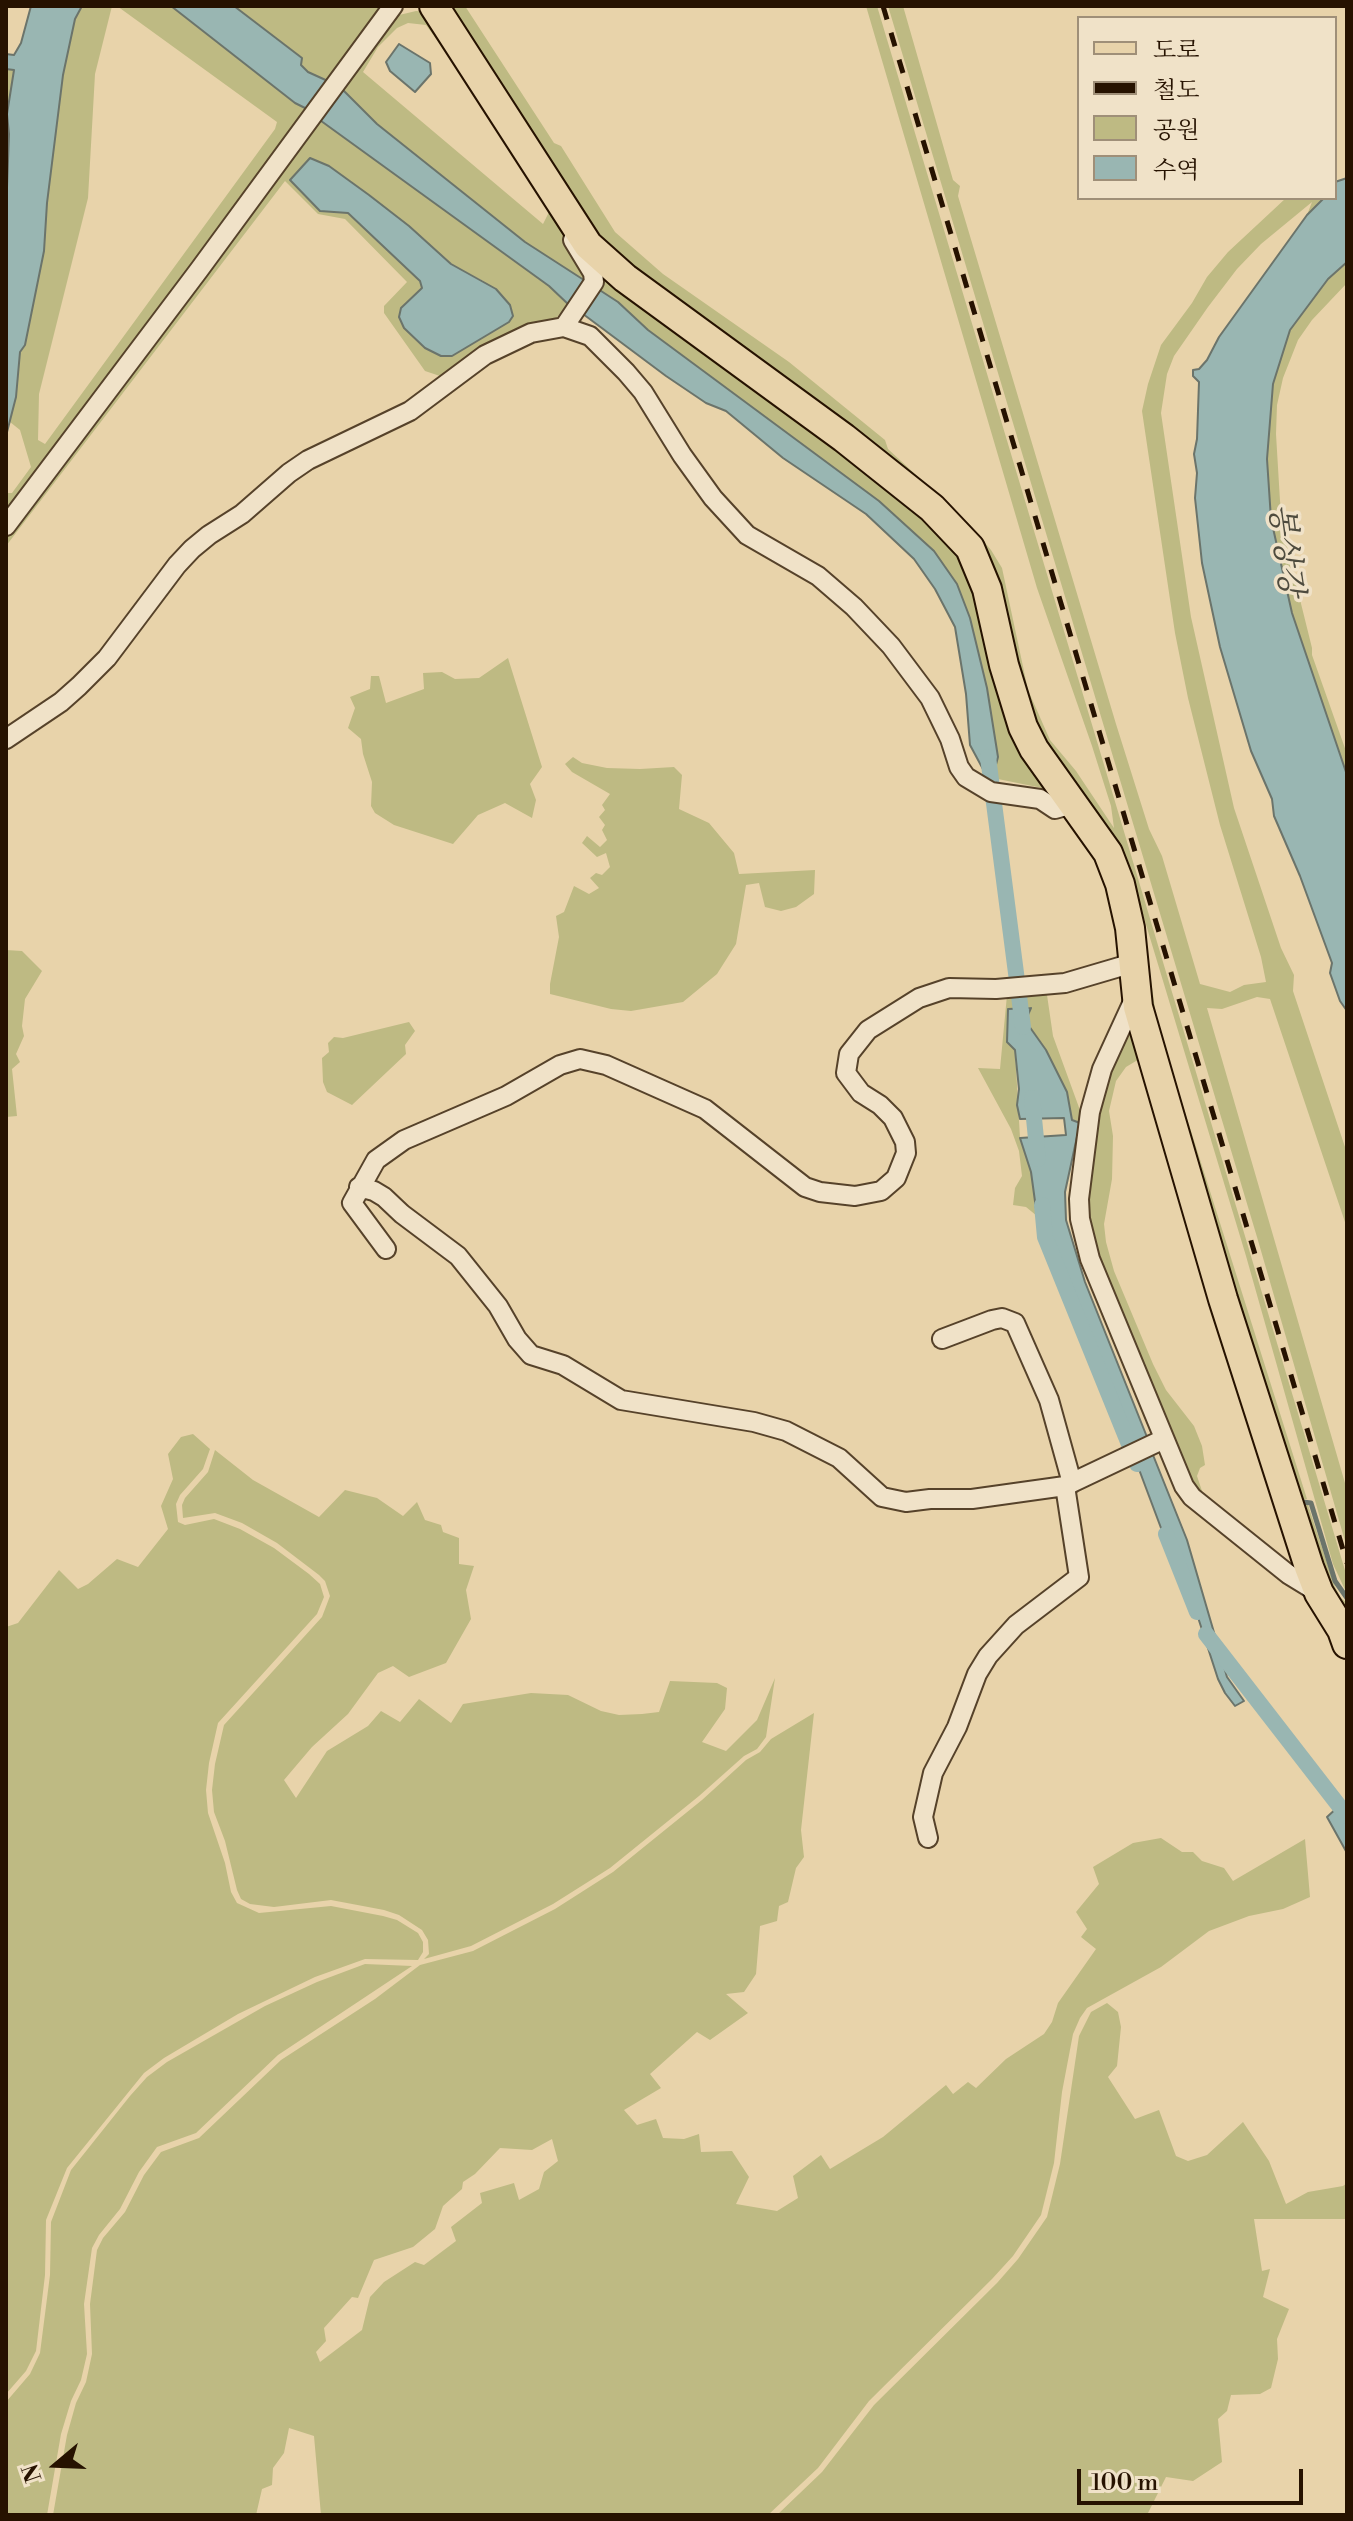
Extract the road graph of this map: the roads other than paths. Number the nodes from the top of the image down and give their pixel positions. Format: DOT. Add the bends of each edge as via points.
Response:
graph roads {
  1 [pos="393,6"];
  2 [pos="434,6"];
  3 [pos="557,200"];
  4 [pos="564,327"];
  5 [pos="6,526"];
  6 [pos="6,739"];
  7 [pos="1073,804"];
  8 [pos="1133,963"];
  9 [pos="1136,995"];
  10 [pos="359,1187"];
  11 [pos="386,1249"];
  12 [pos="942,1339"];
  13 [pos="1159,1442"];
  14 [pos="1068,1484"];
  15 [pos="1319,1593"];
  16 [pos="1347,1644"];
  17 [pos="928,1838"];
  1 -- 5 [label="street"];
  2 -- 3 [label="main road"];
  3 -- 4 [label="street" via="563,224 594,282"];
  3 -- 7 [label="main road" via="588,245 625,278 844,438 954,529 970,548 987,589 1023,727"];
  4 -- 6 [label="street" via="531,333 485,355 410,411 289,473 192,549 79,686"];
  4 -- 7 [label="street" via="590,336 626,372 713,498 747,535 818,576 898,653 930,698 966,777 991,792 1040,799 1055,809"];
  7 -- 8 [label="main road" via="1108,853 1120,884"];
  8 -- 9 [label="main road"];
  8 -- 10 [label="street" via="1065,983 949,988 919,998 868,1030 849,1054 846,1073 861,1093 893,1118 906,1153 896,1178 870,1194 836,1195 805,1187 705,1109 606,1065 580,1059 404,1140 376,1160"];
  9 -- 13 [label="street" via="1096,1084 1079,1186 1080,1219"];
  9 -- 15 [label="main road" via="1223,1299"];
  10 -- 11 [label="street" via="352,1203"];
  10 -- 14 [label="street" via="384,1197 458,1256 531,1355 563,1365 621,1400 786,1431 839,1458 882,1497 894,1500 1001,1497"];
  12 -- 14 [label="street" via="992,1320 1015,1323 1049,1400"];
  13 -- 14 [label="street"];
  13 -- 15 [label="street" via="1192,1497"];
  14 -- 17 [label="street" via="1081,1572 1016,1625 977,1674 933,1773 923,1817"];
  15 -- 16 [label="main road"];
}
